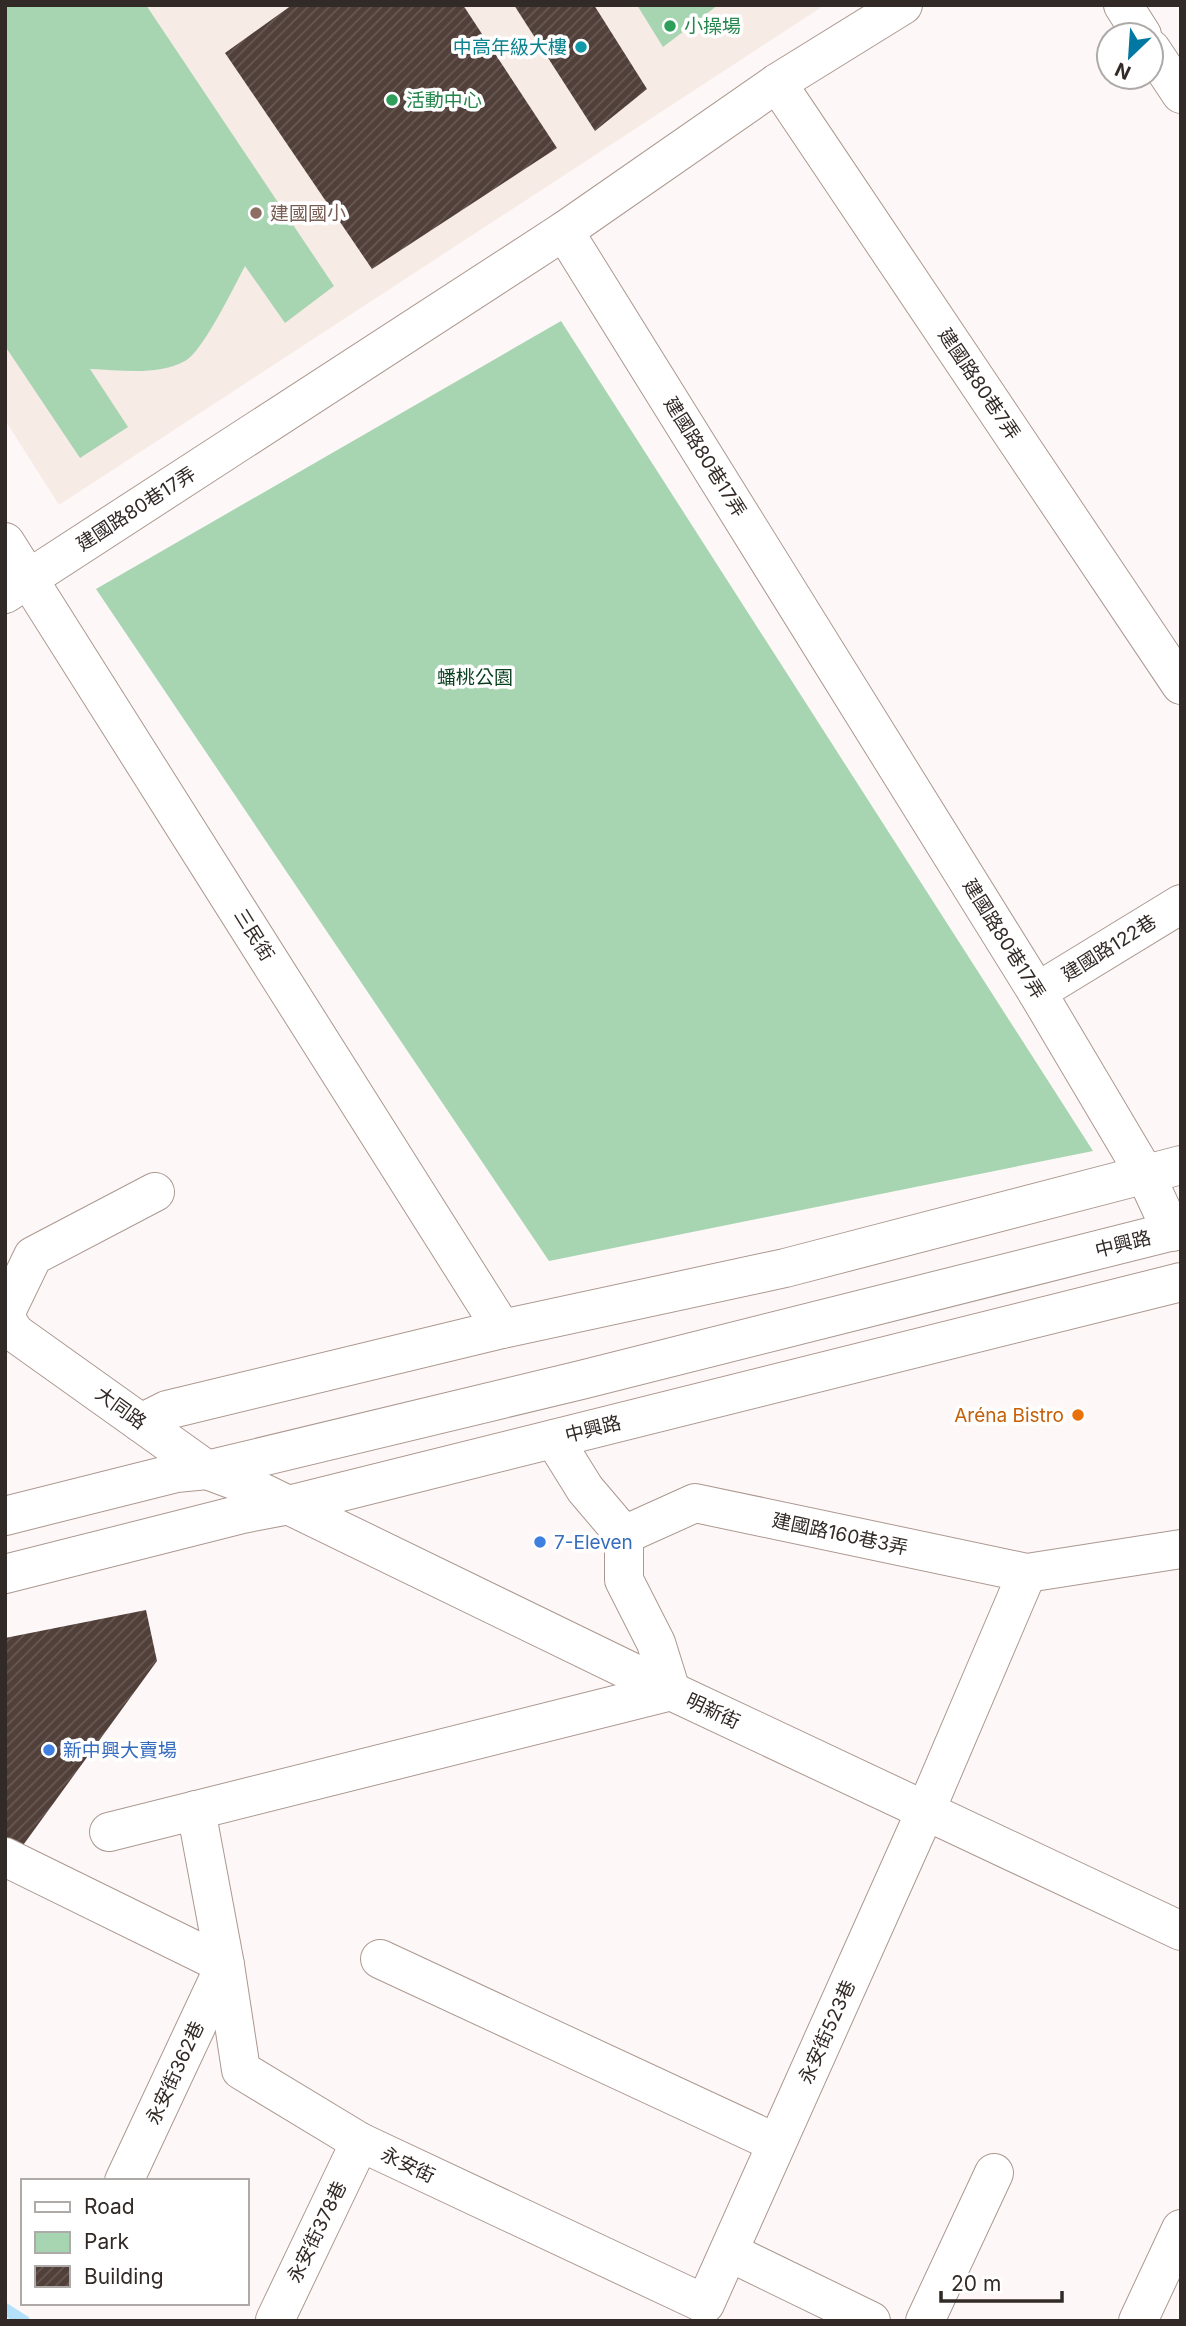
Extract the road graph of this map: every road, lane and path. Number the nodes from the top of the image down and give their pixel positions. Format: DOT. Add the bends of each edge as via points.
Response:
graph roads {
  1 [pos="903,5"];
  2 [pos="1123,5"];
  3 [pos="1133,21"];
  4 [pos="1165,69"];
  5 [pos="776,83"];
  6 [pos="1181,94"];
  7 [pos="565,232"];
  8 [pos="5,542"];
  9 [pos="17,586"];
  10 [pos="1181,685"];
  11 [pos="1181,904"];
  12 [pos="1038,992"];
  13 [pos="1163,1170"];
  14 [pos="155,1192"];
  15 [pos="1176,1231"];
  16 [pos="1181,1282"];
  17 [pos="5,1315"];
  18 [pos="502,1329"];
  19 [pos="141,1423"];
  20 [pos="554,1439"];
  21 [pos="208,1470"];
  22 [pos="247,1485"];
  23 [pos="289,1505"];
  24 [pos="5,1516"];
  25 [pos="624,1535"];
  26 [pos="1181,1549"];
  27 [pos="1027,1573"];
  28 [pos="5,1574"];
  29 [pos="671,1691"];
  30 [pos="196,1810"];
  31 [pos="926,1812"];
  32 [pos="108,1832"];
  33 [pos="5,1857"];
  34 [pos="1181,1931"];
  35 [pos="380,1959"];
  36 [pos="225,1965"];
  37 [pos="360,2142"];
  38 [pos="776,2143"];
  39 [pos="994,2173"];
  40 [pos="125,2179"];
  41 [pos="1181,2229"];
  42 [pos="729,2252"];
  43 [pos="702,2312"];
  44 [pos="276,2321"];
  45 [pos="871,2321"];
  46 [pos="925,2321"];
  47 [pos="1138,2321"];
  1 -- 5 [label="street"];
  2 -- 3 [label="street"];
  4 -- 6 [label="street"];
  5 -- 7 [label="street"];
  5 -- 10 [label="street, 建國路80巷7弄"];
  7 -- 9 [label="street, 建國路80巷17弄"];
  7 -- 12 [label="street, 建國路80巷17弄"];
  8 -- 9 [label="street, 三民街"];
  9 -- 18 [label="street, 三民街"];
  11 -- 12 [label="street, 建國路122巷"];
  12 -- 13 [label="street, 建國路80巷17弄"];
  13 -- 15 [label="street, 建國路80巷17弄"];
  13 -- 18 [label="street" via="785,1268"];
  14 -- 17 [label="street" via="33,1256"];
  15 -- 21 [label="street, 中興路"];
  16 -- 20 [label="street, 中興路"];
  17 -- 19 [label="street, 大同路" via="15,1333"];
  18 -- 19 [label="street" via="167,1410"];
  19 -- 21 [label="street, 大同路"];
  20 -- 23 [label="street, 中興路"];
  20 -- 25 [label="street" via="585,1489"];
  21 -- 22 [label="street, 大同路"];
  21 -- 24 [label="street, 中興路" via="176,1473"];
  22 -- 23 [label="street, 明新街"];
  23 -- 28 [label="street, 中興路"];
  23 -- 29 [label="street, 明新街"];
  25 -- 27 [label="street, 建國路160巷3弄" via="695,1503"];
  25 -- 29 [label="street" via="624,1580 656,1643"];
  26 -- 27 [label="street, 建國路160巷3弄"];
  27 -- 31 [label="street, 永安街523巷"];
  29 -- 30 [label="street"];
  29 -- 31 [label="street, 明新街"];
  30 -- 32 [label="street"];
  30 -- 36 [label="street"];
  31 -- 34 [label="street, 明新街"];
  31 -- 38 [label="street, 永安街523巷"];
  33 -- 36 [label="street"];
  35 -- 38 [label="street"];
  36 -- 37 [label="street, 永安街" via="241,2070"];
  36 -- 40 [label="street, 永安街362巷"];
  37 -- 43 [label="street, 永安街"];
  37 -- 44 [label="street, 永安街378巷"];
  38 -- 42 [label="street, 永安街523巷"];
  39 -- 46 [label="street"];
  41 -- 47 [label="street"];
  42 -- 43 [label="street, 永安街"];
  42 -- 45 [label="street"];
}
